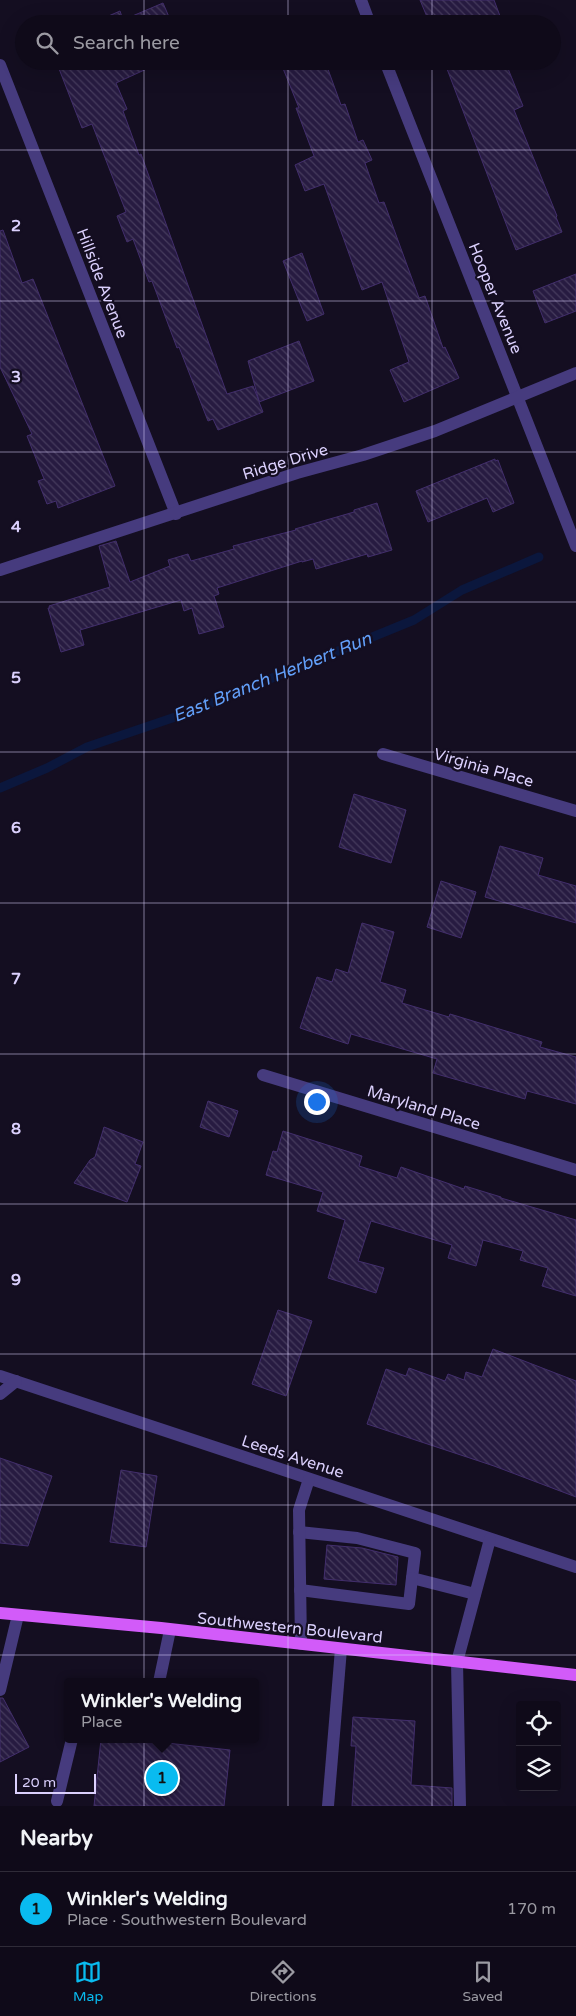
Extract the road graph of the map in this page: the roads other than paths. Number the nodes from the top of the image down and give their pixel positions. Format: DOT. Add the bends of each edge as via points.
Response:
graph roads {
  1 [pos="361,0"];
  2 [pos="367,15"];
  3 [pos="0,64"];
  4 [pos="389,70"];
  5 [pos="576,372"];
  6 [pos="518,397"];
  7 [pos="176,514"];
  8 [pos="576,546"];
  9 [pos="0,570"];
  10 [pos="383,754"];
  11 [pos="576,811"];
  12 [pos="263,1075"];
  13 [pos="576,1170"];
  14 [pos="0,1376"];
  15 [pos="16,1381"];
  16 [pos="0,1394"];
  17 [pos="309,1479"];
  18 [pos="299,1532"];
  19 [pos="490,1539"];
  20 [pos="576,1567"];
  21 [pos="412,1578"];
  22 [pos="300,1590"];
  23 [pos="475,1594"];
  24 [pos="0,1613"];
  25 [pos="18,1615"];
  26 [pos="170,1630"];
  27 [pos="301,1644"];
  28 [pos="341,1648"];
  29 [pos="457,1662"];
  30 [pos="576,1675"];
  31 [pos="160,1678"];
  32 [pos="0,1690"];
  33 [pos="71,1743"];
  34 [pos="57,1801"];
  35 [pos="328,1806"];
  36 [pos="460,1806"];
  1 -- 2 [label="street"];
  3 -- 7 [label="street, Hillside Avenue"];
  4 -- 6 [label="street, Hooper Avenue"];
  5 -- 6 [label="street, Ridge Drive"];
  6 -- 7 [label="street, Ridge Drive" via="435,431"];
  6 -- 8 [label="street, Hooper Avenue"];
  7 -- 9 [label="street, Ridge Drive"];
  10 -- 11 [label="street, Virginia Place"];
  12 -- 13 [label="street, Maryland Place"];
  14 -- 15 [label="street, Leeds Avenue"];
  15 -- 16 [label="street"];
  15 -- 17 [label="street, Leeds Avenue"];
  17 -- 18 [label="street" via="299,1510"];
  17 -- 19 [label="street, Leeds Avenue"];
  18 -- 21 [label="street" via="357,1538 415,1553"];
  18 -- 22 [label="street"];
  19 -- 20 [label="street, Leeds Avenue"];
  19 -- 23 [label="street"];
  21 -- 22 [label="street" via="409,1604"];
  21 -- 23 [label="street"];
  22 -- 27 [label="street"];
  23 -- 29 [label="street"];
  24 -- 25 [label="main road, Southwestern Boulevard"];
  25 -- 26 [label="main road, Southwestern Boulevard"];
  25 -- 32 [label="street"];
  26 -- 27 [label="main road, Southwestern Boulevard"];
  26 -- 31 [label="street"];
  27 -- 28 [label="main road, Southwestern Boulevard"];
  28 -- 29 [label="main road, Southwestern Boulevard"];
  28 -- 35 [label="street"];
  29 -- 30 [label="main road, Southwestern Boulevard"];
  29 -- 36 [label="street"];
  33 -- 34 [label="street"];
}
